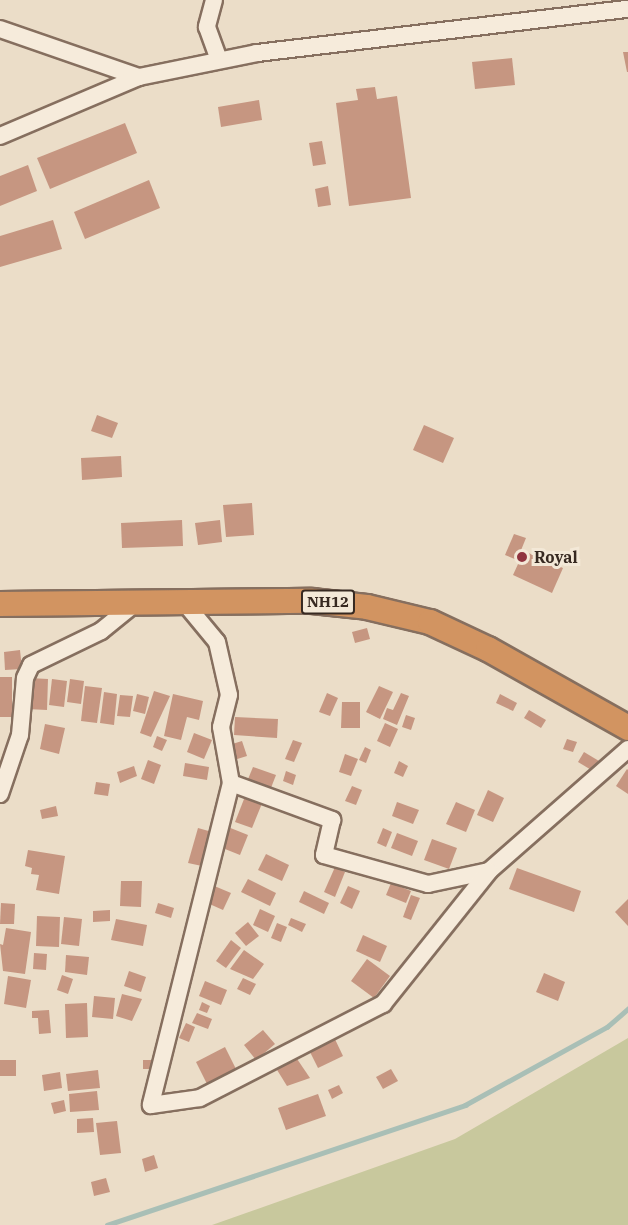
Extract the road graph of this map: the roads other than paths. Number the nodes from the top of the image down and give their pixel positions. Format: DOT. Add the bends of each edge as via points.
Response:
graph roads {
  1 [pos="214,0"];
  2 [pos="628,9"];
  3 [pos="0,29"];
  4 [pos="218,58"];
  5 [pos="139,77"];
  6 [pos="0,136"];
  7 [pos="138,601"];
  8 [pos="183,601"];
  9 [pos="0,604"];
  10 [pos="628,728"];
  11 [pos="628,749"];
  12 [pos="231,783"];
  13 [pos="0,794"];
  14 [pos="489,871"];
  1 -- 4 [label="street" via="207,27"];
  2 -- 4 [label="street"];
  3 -- 5 [label="street"];
  4 -- 5 [label="street"];
  5 -- 6 [label="street"];
  7 -- 8 [label="highway, NH12"];
  7 -- 9 [label="highway, NH12"];
  7 -- 13 [label="street" via="101,631 31,665 25,678 20,735"];
  8 -- 10 [label="highway, NH12" via="312,601 401,614 488,649"];
  8 -- 12 [label="street" via="217,642 229,695 221,727"];
  11 -- 14 [label="street"];
  12 -- 14 [label="street" via="332,820 324,855 428,884"];
  12 -- 14 [label="street" via="151,1105 200,1098 383,1004"];
}
